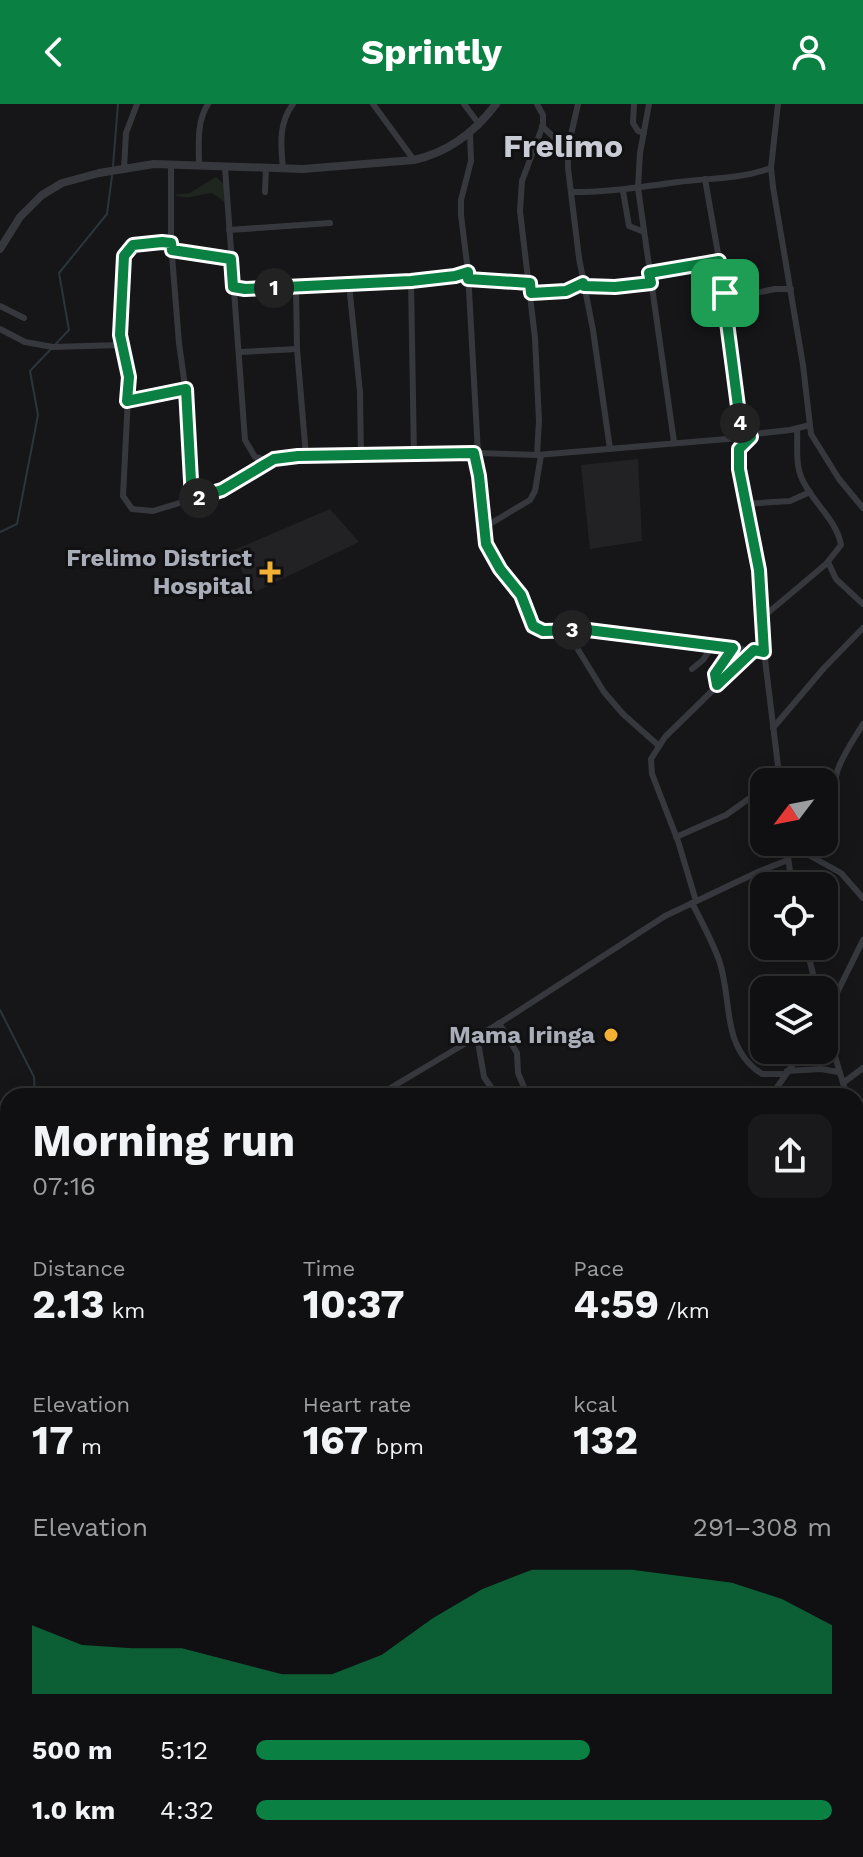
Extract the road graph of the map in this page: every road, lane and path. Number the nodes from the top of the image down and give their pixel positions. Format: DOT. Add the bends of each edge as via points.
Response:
graph roads {
  1 [pos="137,104"];
  2 [pos="208,104"];
  3 [pos="293,104"];
  4 [pos="373,104"];
  5 [pos="464,104"];
  6 [pos="496,104"];
  7 [pos="537,104"];
  8 [pos="578,104"];
  9 [pos="634,104"];
  10 [pos="649,104"];
  11 [pos="778,104"];
  12 [pos="479,124"];
  13 [pos="542,126"];
  14 [pos="470,133"];
  15 [pos="644,133"];
  16 [pos="568,151"];
  17 [pos="414,160"];
  18 [pos="171,165"];
  19 [pos="199,166"];
  20 [pos="225,168"];
  21 [pos="771,168"];
  22 [pos="124,169"];
  23 [pos="266,169"];
  24 [pos="283,169"];
  25 [pos="705,179"];
  26 [pos="638,188"];
  27 [pos="623,191"];
  28 [pos="265,192"];
  29 [pos="571,192"];
  30 [pos="330,223"];
  31 [pos="229,230"];
  32 [pos="644,232"];
  33 [pos="172,247"];
  34 [pos="0,249"];
  35 [pos="231,259"];
  36 [pos="719,261"];
  37 [pos="649,273"];
  38 [pos="468,275"];
  39 [pos="702,277"];
  40 [pos="411,281"];
  41 [pos="530,283"];
  42 [pos="651,283"];
  43 [pos="349,284"];
  44 [pos="584,284"];
  45 [pos="233,287"];
  46 [pos="296,287"];
  47 [pos="791,289"];
  48 [pos="531,293"];
  49 [pos="725,296"];
  50 [pos="0,306"];
  51 [pos="24,318"];
  52 [pos="0,329"];
  53 [pos="120,345"];
  54 [pos="297,349"];
  55 [pos="240,352"];
  56 [pos="186,389"];
  57 [pos="127,401"];
  58 [pos="810,425"];
  59 [pos="797,429"];
  60 [pos="742,437"];
  61 [pos="751,437"];
  62 [pos="674,442"];
  63 [pos="610,449"];
  64 [pos="476,453"];
  65 [pos="539,455"];
  66 [pos="306,456"];
  67 [pos="361,456"];
  68 [pos="414,456"];
  69 [pos="274,459"];
  70 [pos="810,492"];
  71 [pos="192,499"];
  72 [pos="745,504"];
  73 [pos="863,508"];
  74 [pos="483,528"];
  75 [pos="828,562"];
  76 [pos="863,604"];
  77 [pos="763,617"];
  78 [pos="863,628"];
  79 [pos="566,630"];
  80 [pos="713,645"];
  81 [pos="733,648"];
  82 [pos="754,650"];
  83 [pos="764,652"];
  84 [pos="692,669"];
  85 [pos="717,685"];
  86 [pos="863,724"];
  87 [pos="773,728"];
  88 [pos="658,745"];
  89 [pos="777,768"];
  90 [pos="838,771"];
  91 [pos="750,798"];
  92 [pos="676,837"];
  93 [pos="788,856"];
  94 [pos="810,856"];
  95 [pos="790,872"];
  96 [pos="863,898"];
  97 [pos="694,902"];
  98 [pos="863,940"];
  99 [pos="838,991"];
  100 [pos="499,1023"];
  101 [pos="477,1036"];
  102 [pos="793,1064"];
  103 [pos="836,1064"];
  104 [pos="862,1070"];
  105 [pos="838,1072"];
  106 [pos="786,1073"];
  107 [pos="843,1083"];
  108 [pos="390,1088"];
  109 [pos="492,1088"];
  110 [pos="524,1088"];
  111 [pos="776,1088"];
  112 [pos="845,1088"];
  1 -- 22 [label="street" via="126,133"];
  2 -- 19 [label="street" via="201,115"];
  3 -- 24 [label="street" via="281,133"];
  4 -- 17 [label="street"];
  5 -- 12 [label="street"];
  6 -- 12 [label="street"];
  7 -- 13 [label="street"];
  8 -- 16 [label="street"];
  9 -- 15 [label="street" via="633,123"];
  10 -- 15 [label="street"];
  11 -- 21 [label="street"];
  12 -- 14 [label="street"];
  13 -- 16 [label="street"];
  13 -- 41 [label="street" via="520,188"];
  14 -- 17 [label="street" via="443,151"];
  14 -- 38 [label="street" via="471,161 461,200"];
  15 -- 26 [label="street"];
  16 -- 29 [label="street"];
  17 -- 24 [label="street"];
  18 -- 19 [label="street"];
  18 -- 22 [label="street"];
  18 -- 33 [label="street"];
  19 -- 20 [label="street"];
  20 -- 23 [label="street"];
  20 -- 31 [label="street"];
  21 -- 25 [label="street" via="748,176"];
  21 -- 47 [label="street"];
  22 -- 34 [label="street" via="62,183 42,195"];
  23 -- 24 [label="street"];
  23 -- 28 [label="street"];
  25 -- 26 [label="street"];
  25 -- 36 [label="street"];
  26 -- 27 [label="street"];
  26 -- 32 [label="street"];
  27 -- 29 [label="street"];
  27 -- 32 [label="street" via="629,226"];
  29 -- 44 [label="street"];
  30 -- 31 [label="street"];
  31 -- 35 [label="street"];
  32 -- 37 [label="street"];
  33 -- 35 [label="street"];
  33 -- 53 [label="street" via="133,245 126,251"];
  33 -- 56 [label="street"];
  35 -- 45 [label="street"];
  36 -- 37 [label="street"];
  36 -- 49 [label="street"];
  37 -- 42 [label="street"];
  38 -- 40 [label="street"];
  38 -- 41 [label="street"];
  38 -- 64 [label="street"];
  39 -- 49 [label="street"];
  40 -- 43 [label="street"];
  40 -- 68 [label="street"];
  41 -- 48 [label="street"];
  42 -- 44 [label="street"];
  42 -- 62 [label="street"];
  43 -- 46 [label="street"];
  43 -- 67 [label="street"];
  44 -- 48 [label="street"];
  44 -- 63 [label="street"];
  45 -- 46 [label="street"];
  45 -- 55 [label="street"];
  46 -- 54 [label="street"];
  47 -- 49 [label="street"];
  47 -- 58 [label="street"];
  48 -- 65 [label="street"];
  49 -- 60 [label="street"];
  50 -- 51 [label="street"];
  52 -- 53 [label="street" via="25,342 53,347"];
  53 -- 57 [label="street" via="129,377"];
  54 -- 55 [label="street"];
  54 -- 66 [label="street"];
  55 -- 69 [label="street" via="245,440 255,457"];
  56 -- 57 [label="street"];
  56 -- 71 [label="street"];
  57 -- 71 [label="street" via="125,502 132,509 153,511"];
  58 -- 59 [label="street"];
  58 -- 73 [label="street" via="818,449"];
  59 -- 61 [label="street"];
  59 -- 70 [label="street" via="798,465"];
  60 -- 61 [label="street"];
  60 -- 62 [label="street"];
  61 -- 72 [label="street" via="742,443 738,458"];
  62 -- 63 [label="street"];
  63 -- 65 [label="street"];
  64 -- 65 [label="street"];
  64 -- 68 [label="street"];
  64 -- 74 [label="street"];
  65 -- 74 [label="street" via="530,500"];
  66 -- 67 [label="street"];
  66 -- 69 [label="street"];
  67 -- 68 [label="street"];
  69 -- 71 [label="street" via="222,490"];
  70 -- 72 [label="street" via="790,501"];
  70 -- 75 [label="street" via="841,540"];
  72 -- 77 [label="street"];
  74 -- 79 [label="street" via="491,556 521,595 533,626"];
  75 -- 76 [label="street" via="836,579"];
  75 -- 77 [label="street"];
  77 -- 83 [label="street"];
  78 -- 87 [label="street"];
  79 -- 80 [label="street"];
  79 -- 88 [label="street" via="604,692"];
  80 -- 81 [label="street"];
  80 -- 84 [label="street"];
  81 -- 82 [label="street"];
  81 -- 85 [label="street" via="715,674"];
  82 -- 83 [label="street"];
  82 -- 85 [label="street"];
  83 -- 87 [label="street"];
  85 -- 88 [label="street"];
  86 -- 90 [label="street"];
  87 -- 89 [label="street"];
  88 -- 92 [label="street" via="650,765"];
  91 -- 92 [label="street"];
  92 -- 97 [label="street"];
  93 -- 95 [label="street"];
  93 -- 97 [label="street"];
  94 -- 96 [label="street" via="841,873"];
  97 -- 100 [label="street"];
  97 -- 106 [label="street" via="719,961 740,1053 762,1074"];
  98 -- 99 [label="street"];
  100 -- 101 [label="street"];
  100 -- 110 [label="street" via="517,1053"];
  101 -- 108 [label="street"];
  101 -- 109 [label="street" via="484,1077"];
  102 -- 106 [label="street"];
  103 -- 105 [label="street"];
  104 -- 107 [label="street"];
  105 -- 106 [label="street"];
  105 -- 107 [label="street"];
  106 -- 111 [label="street"];
  107 -- 112 [label="street"];
}
